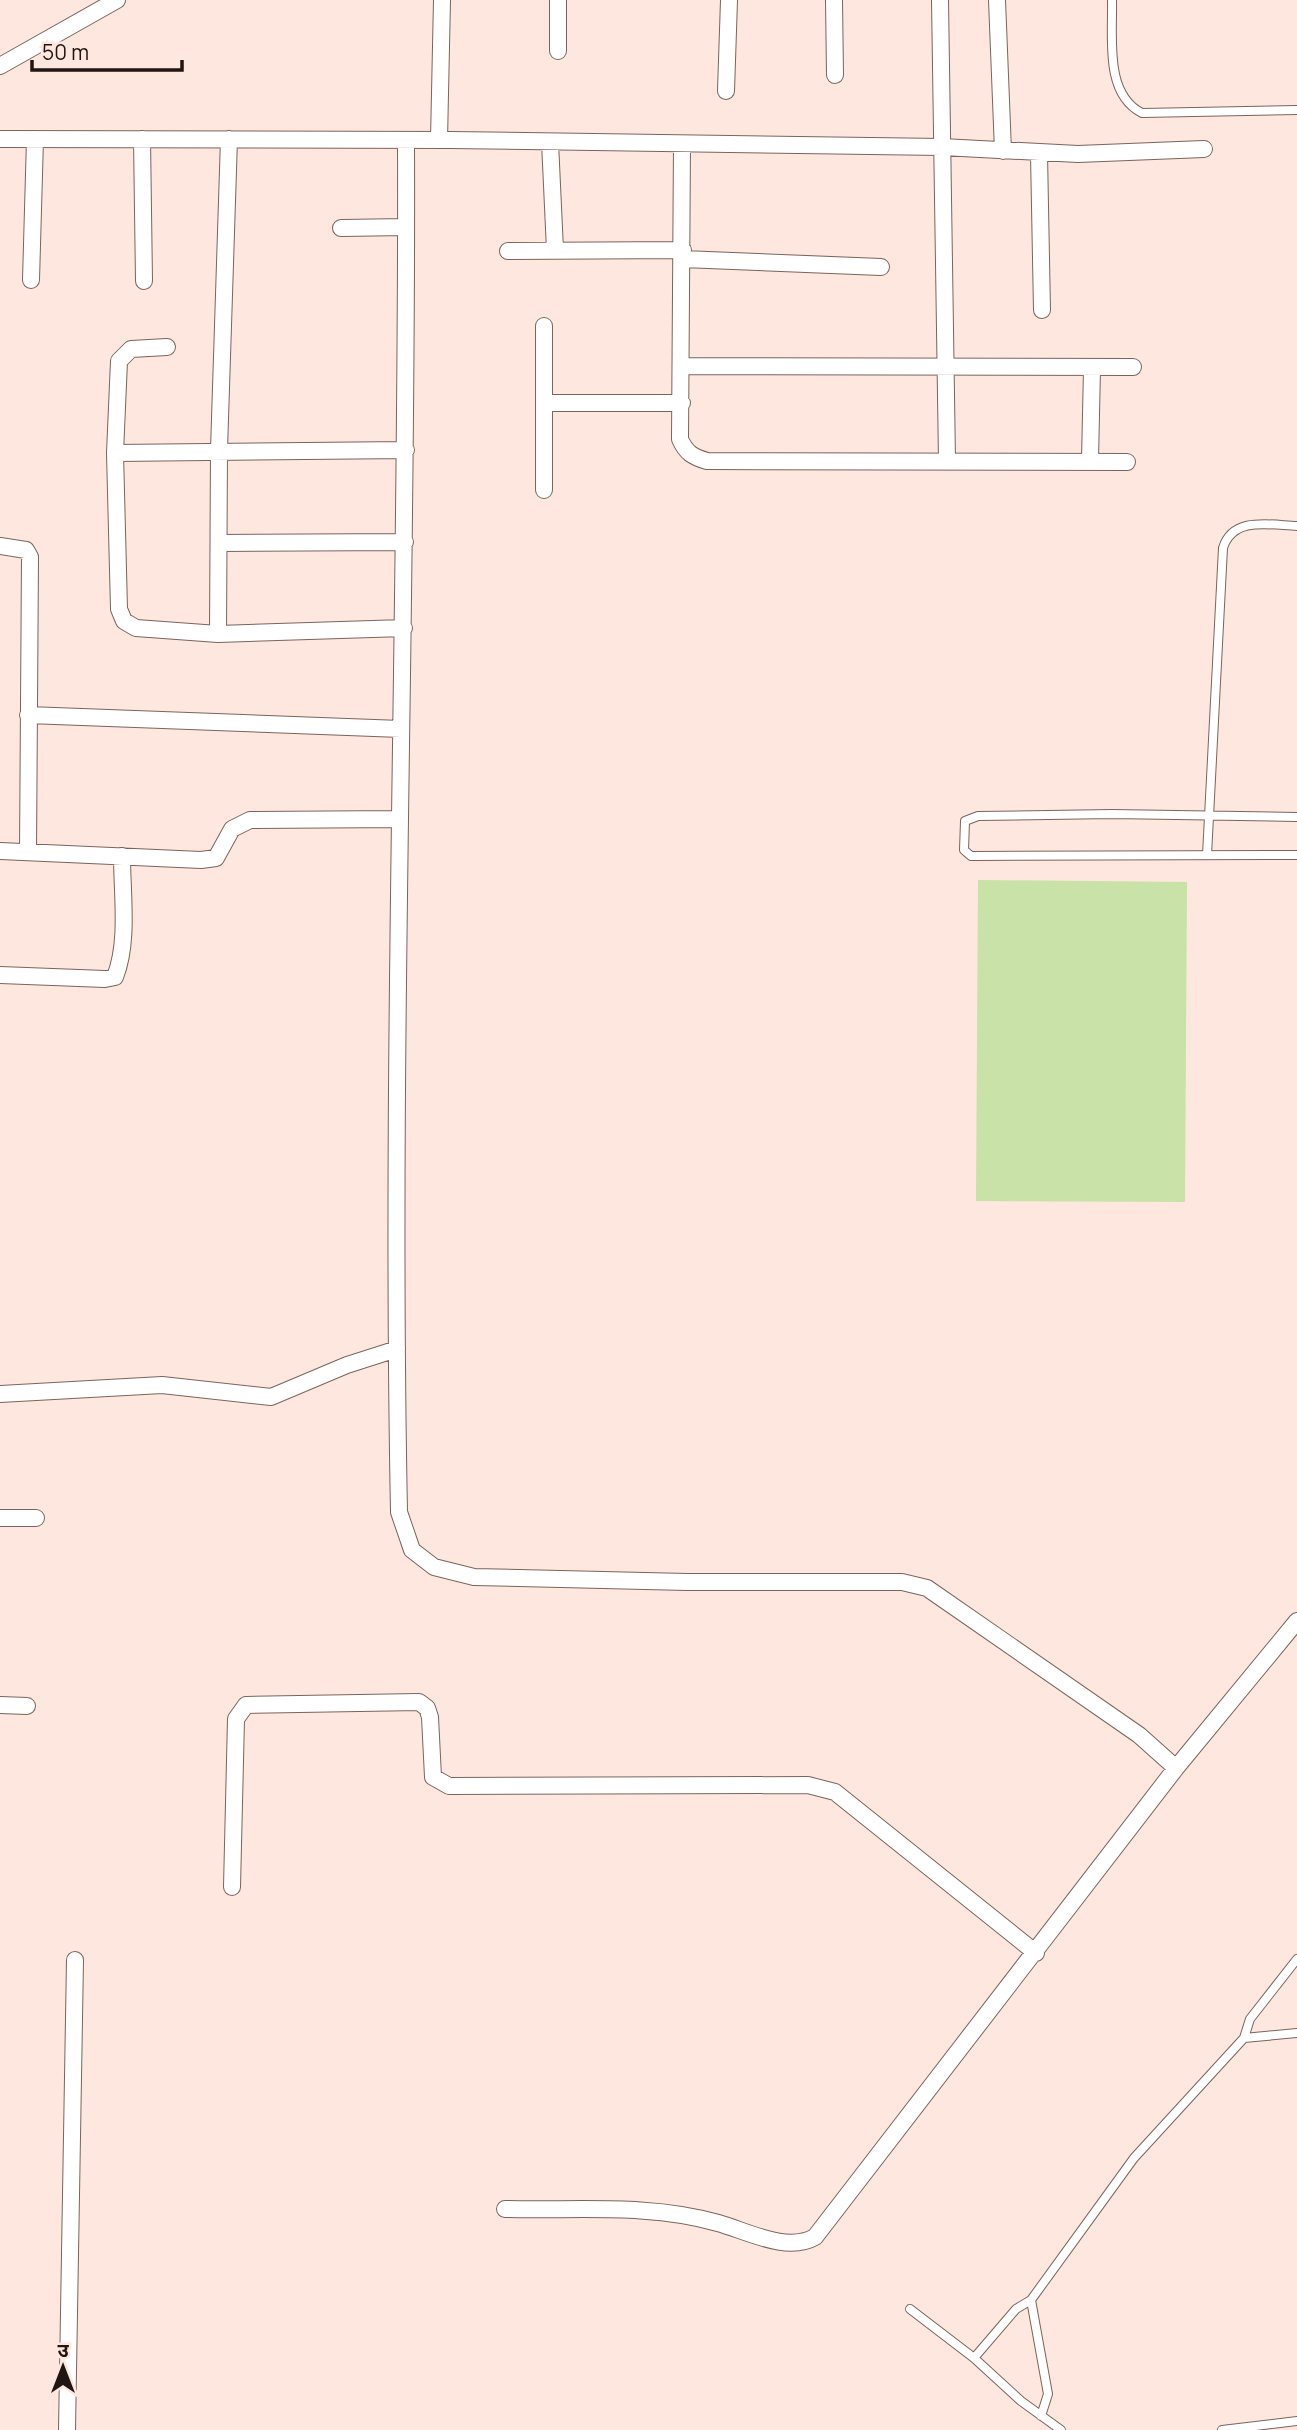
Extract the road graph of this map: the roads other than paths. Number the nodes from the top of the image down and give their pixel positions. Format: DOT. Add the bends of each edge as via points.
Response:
graph roads {
  1 [pos="117,0"];
  2 [pos="442,0"];
  3 [pos="558,0"];
  4 [pos="729,0"];
  5 [pos="834,0"];
  6 [pos="940,0"];
  7 [pos="997,0"];
  8 [pos="1112,0"];
  9 [pos="558,51"];
  10 [pos="0,66"];
  11 [pos="835,75"];
  12 [pos="726,91"];
  13 [pos="1297,110"];
  14 [pos="0,139"];
  15 [pos="35,139"];
  16 [pos="142,139"];
  17 [pos="229,139"];
  18 [pos="406,140"];
  19 [pos="439,140"];
  20 [pos="550,142"];
  21 [pos="682,145"];
  22 [pos="943,147"];
  23 [pos="1204,149"];
  24 [pos="1003,151"];
  25 [pos="1039,154"];
  26 [pos="406,227"];
  27 [pos="341,228"];
  28 [pos="555,250"];
  29 [pos="508,251"];
  30 [pos="683,255"];
  31 [pos="881,267"];
  32 [pos="31,280"];
  33 [pos="144,281"];
  34 [pos="1042,310"];
  35 [pos="544,326"];
  36 [pos="167,347"];
  37 [pos="683,366"];
  38 [pos="947,367"];
  39 [pos="1133,367"];
  40 [pos="1092,369"];
  41 [pos="544,403"];
  42 [pos="682,403"];
  43 [pos="219,450"];
  44 [pos="406,450"];
  45 [pos="115,453"];
  46 [pos="1090,460"];
  47 [pos="947,461"];
  48 [pos="1127,461"];
  49 [pos="544,491"];
  50 [pos="1297,526"];
  51 [pos="405,542"];
  52 [pos="220,543"];
  53 [pos="0,545"];
  54 [pos="404,628"];
  55 [pos="218,634"];
  56 [pos="28,715"];
  57 [pos="401,729"];
  58 [pos="1210,816"];
  59 [pos="1297,817"];
  60 [pos="400,818"];
  61 [pos="0,851"];
  62 [pos="28,852"];
  63 [pos="1208,855"];
  64 [pos="1297,855"];
  65 [pos="122,856"];
  66 [pos="0,975"];
  67 [pos="397,1349"];
  68 [pos="0,1394"];
  69 [pos="0,1518"];
  70 [pos="36,1518"];
  71 [pos="1297,1620"];
  72 [pos="0,1705"];
  73 [pos="27,1706"];
  74 [pos="1177,1768"];
  75 [pos="232,1887"];
  76 [pos="1036,1953"];
  77 [pos="1297,1959"];
  78 [pos="75,1960"];
  79 [pos="1297,2033"];
  80 [pos="1244,2038"];
  81 [pos="505,2209"];
  82 [pos="1031,2300"];
  83 [pos="910,2309"];
  84 [pos="974,2358"];
  85 [pos="1041,2416"];
  86 [pos="1297,2421"];
  87 [pos="67,2430"];
  88 [pos="1061,2430"];
  89 [pos="1222,2430"];
  1 -- 10 [label="street"];
  2 -- 19 [label="street"];
  3 -- 9 [label="street"];
  4 -- 12 [label="street"];
  5 -- 11 [label="street"];
  6 -- 22 [label="street"];
  7 -- 24 [label="street"];
  8 -- 13 [label="lane" via="1118,91 1129,107 1142,113"];
  14 -- 15 [label="street"];
  15 -- 16 [label="street"];
  15 -- 32 [label="street"];
  16 -- 17 [label="street"];
  16 -- 33 [label="street"];
  17 -- 18 [label="street"];
  17 -- 43 [label="street"];
  18 -- 19 [label="street"];
  18 -- 26 [label="street"];
  19 -- 20 [label="street"];
  20 -- 21 [label="street"];
  20 -- 28 [label="street"];
  21 -- 22 [label="street"];
  21 -- 30 [label="street"];
  22 -- 24 [label="street"];
  22 -- 38 [label="street"];
  23 -- 25 [label="street"];
  24 -- 25 [label="street"];
  25 -- 34 [label="street"];
  26 -- 27 [label="street"];
  26 -- 44 [label="street"];
  28 -- 29 [label="street"];
  28 -- 30 [label="street"];
  30 -- 31 [label="street"];
  30 -- 37 [label="street"];
  35 -- 41 [label="street"];
  36 -- 45 [label="street" via="131,349 118,361"];
  37 -- 38 [label="street"];
  37 -- 42 [label="street"];
  38 -- 40 [label="street"];
  38 -- 47 [label="street"];
  39 -- 40 [label="street"];
  40 -- 46 [label="street"];
  41 -- 42 [label="street"];
  41 -- 49 [label="street"];
  42 -- 47 [label="street" via="680,439 694,458 707,461"];
  43 -- 44 [label="street"];
  43 -- 45 [label="street"];
  43 -- 52 [label="street"];
  44 -- 51 [label="street"];
  45 -- 55 [label="street" via="118,609 124,621 136,628"];
  46 -- 47 [label="street"];
  46 -- 48 [label="street"];
  50 -- 58 [label="lane" via="1242,525 1233,529 1223,548"];
  51 -- 52 [label="street"];
  51 -- 54 [label="street"];
  52 -- 55 [label="street"];
  53 -- 56 [label="street" via="26,550 30,557"];
  54 -- 55 [label="street"];
  54 -- 57 [label="street"];
  56 -- 57 [label="street"];
  56 -- 62 [label="street"];
  57 -- 60 [label="street"];
  58 -- 59 [label="lane"];
  58 -- 63 [label="lane"];
  58 -- 63 [label="lane" via="978,816 965,821 964,850 971,856"];
  60 -- 65 [label="street" via="250,820 232,829 216,858"];
  60 -- 67 [label="street"];
  61 -- 62 [label="street"];
  62 -- 65 [label="street"];
  63 -- 64 [label="lane"];
  65 -- 66 [label="street" via="122,937 115,977"];
  67 -- 68 [label="street" via="271,1397 151,1385"];
  67 -- 74 [label="street" via="399,1512 412,1549 434,1567 474,1577 538,1580 902,1582 927,1588 1139,1735"];
  69 -- 70 [label="street"];
  71 -- 74 [label="street"];
  72 -- 73 [label="street"];
  74 -- 76 [label="street"];
  75 -- 76 [label="street" via="236,1719 240,1709 246,1705 419,1702 430,1717 433,1777 449,1786 808,1785 835,1792"];
  76 -- 81 [label="street" via="815,2237 802,2244 672,2213"];
  77 -- 80 [label="lane" via="1250,2019"];
  78 -- 87 [label="street"];
  79 -- 80 [label="lane"];
  80 -- 82 [label="lane" via="1134,2158"];
  82 -- 84 [label="lane" via="1016,2309"];
  82 -- 85 [label="lane" via="1047,2386 1047,2404"];
  83 -- 84 [label="lane"];
  84 -- 85 [label="lane"];
  85 -- 88 [label="lane"];
  86 -- 89 [label="lane"];
}
